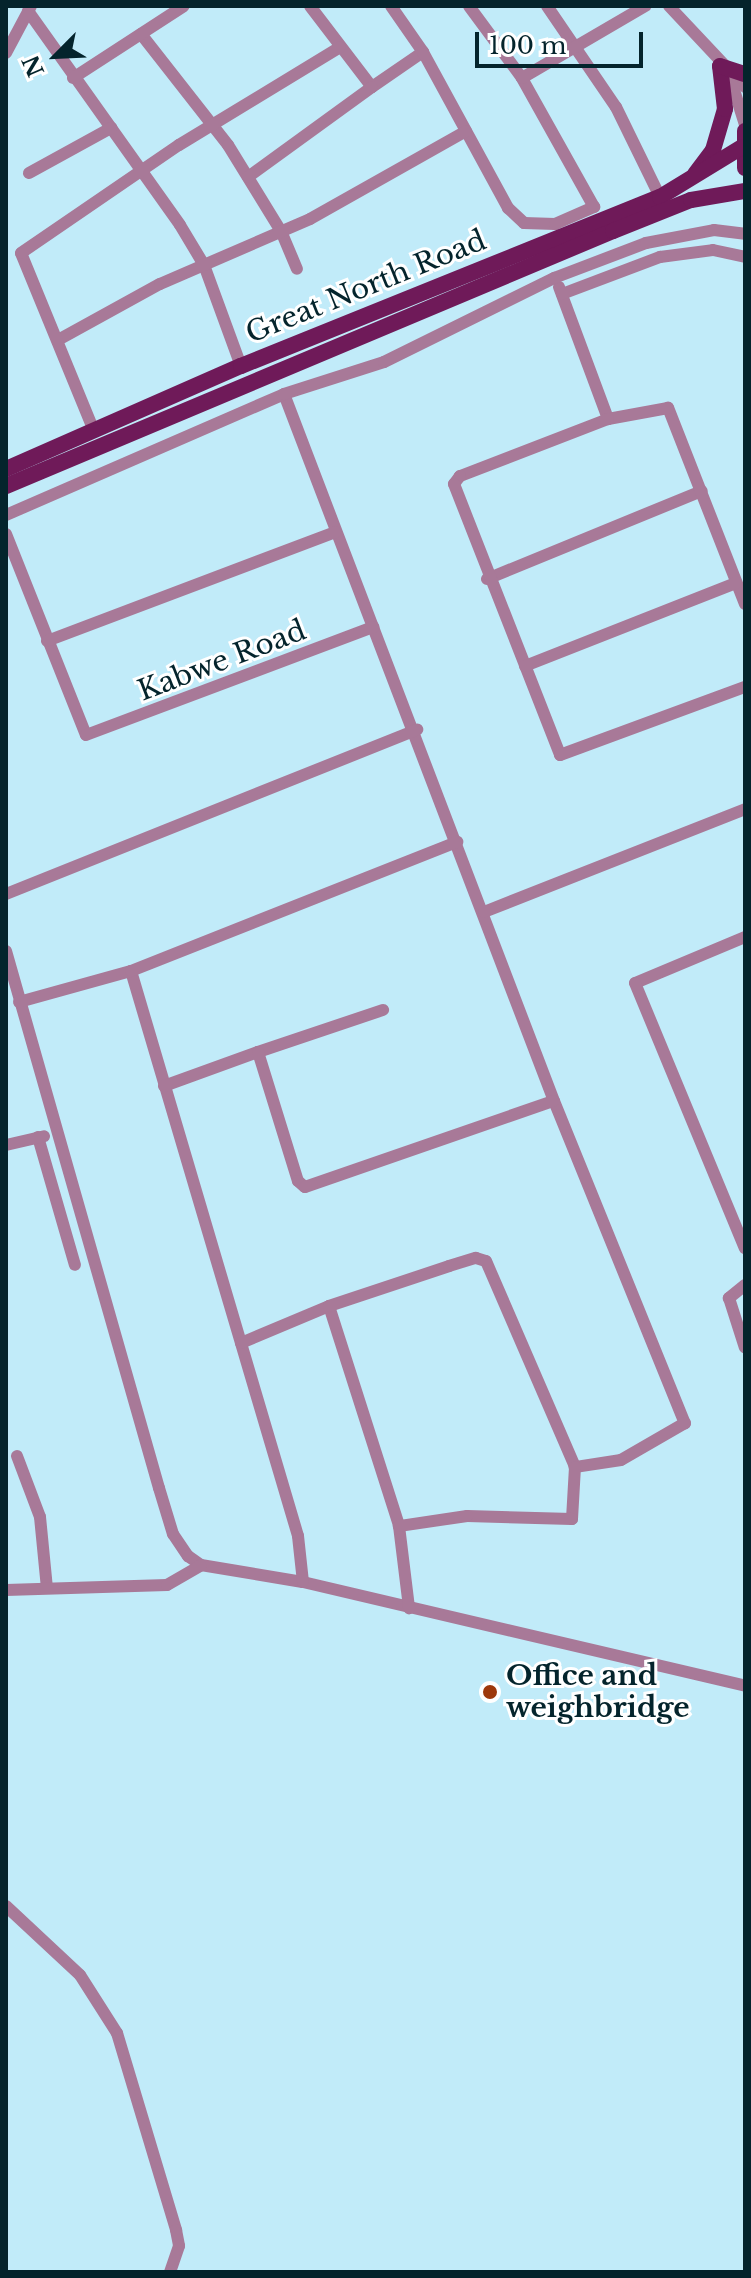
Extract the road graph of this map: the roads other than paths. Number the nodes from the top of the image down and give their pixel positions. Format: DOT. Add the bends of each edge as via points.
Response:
graph roads {
  1 [pos="310,6"];
  2 [pos="391,6"];
  3 [pos="469,6"];
  4 [pos="547,6"];
  5 [pos="645,6"];
  6 [pos="669,6"];
  7 [pos="29,8"];
  8 [pos="176,8"];
  9 [pos="141,34"];
  10 [pos="340,47"];
  11 [pos="579,48"];
  12 [pos="423,52"];
  13 [pos="6,53"];
  14 [pos="731,72"];
  15 [pos="73,78"];
  16 [pos="522,78"];
  17 [pos="372,87"];
  18 [pos="745,87"];
  19 [pos="215,127"];
  20 [pos="111,128"];
  21 [pos="466,131"];
  22 [pos="744,135"];
  23 [pos="745,168"];
  24 [pos="29,173"];
  25 [pos="143,173"];
  26 [pos="248,177"];
  27 [pos="686,185"];
  28 [pos="745,191"];
  29 [pos="660,197"];
  30 [pos="281,231"];
  31 [pos="740,233"];
  32 [pos="745,256"];
  33 [pos="204,265"];
  34 [pos="297,269"];
  35 [pos="554,278"];
  36 [pos="562,294"];
  37 [pos="58,340"];
  38 [pos="241,366"];
  39 [pos="284,394"];
  40 [pos="608,419"];
  41 [pos="94,431"];
  42 [pos="6,469"];
  43 [pos="6,486"];
  44 [pos="702,491"];
  45 [pos="6,515"];
  46 [pos="335,532"];
  47 [pos="6,534"];
  48 [pos="487,579"];
  49 [pos="736,583"];
  50 [pos="745,604"];
  51 [pos="373,627"];
  52 [pos="47,641"];
  53 [pos="525,666"];
  54 [pos="745,687"];
  55 [pos="417,730"];
  56 [pos="745,809"];
  57 [pos="457,842"];
  58 [pos="6,894"];
  59 [pos="484,912"];
  60 [pos="745,937"];
  61 [pos="6,951"];
  62 [pos="131,971"];
  63 [pos="19,1002"];
  64 [pos="383,1010"];
  65 [pos="258,1052"];
  66 [pos="164,1086"];
  67 [pos="554,1101"];
  68 [pos="55,1134"];
  69 [pos="38,1137"];
  70 [pos="6,1145"];
  71 [pos="83,1226"];
  72 [pos="65,1232"];
  73 [pos="745,1248"];
  74 [pos="75,1265"];
  75 [pos="745,1285"];
  76 [pos="329,1306"];
  77 [pos="241,1343"];
  78 [pos="745,1348"];
  79 [pos="17,1456"];
  80 [pos="575,1467"];
  81 [pos="399,1526"];
  82 [pos="201,1565"];
  83 [pos="303,1582"];
  84 [pos="47,1588"];
  85 [pos="6,1590"];
  86 [pos="409,1608"];
  87 [pos="745,1686"];
  88 [pos="6,1906"];
  89 [pos="170,2272"];
  1 -- 10 [label="street"];
  2 -- 12 [label="street"];
  3 -- 16 [label="street"];
  4 -- 11 [label="street"];
  5 -- 11 [label="street"];
  6 -- 14 [label="street"];
  7 -- 13 [label="street"];
  7 -- 15 [label="street"];
  8 -- 9 [label="street"];
  9 -- 15 [label="street"];
  9 -- 19 [label="street"];
  10 -- 17 [label="street"];
  10 -- 19 [label="street"];
  11 -- 16 [label="street"];
  11 -- 29 [label="street"];
  12 -- 17 [label="street"];
  12 -- 21 [label="street"];
  14 -- 18 [label="street"];
  14 -- 22 [label="street"];
  14 -- 27 [label="main road" via="713,150"];
  15 -- 20 [label="street"];
  16 -- 21 [label="street" via="594,207 555,224 524,223 508,208"];
  17 -- 26 [label="street"];
  19 -- 25 [label="street" via="179,145"];
  19 -- 26 [label="street"];
  20 -- 24 [label="street"];
  20 -- 25 [label="street"];
  21 -- 30 [label="street"];
  22 -- 23 [label="main road"];
  22 -- 27 [label="main road, Great North Road"];
  25 -- 33 [label="street"];
  25 -- 37 [label="street" via="21,253"];
  26 -- 30 [label="street"];
  27 -- 29 [label="main road, Great North Road"];
  28 -- 43 [label="main road, Great North Road" via="724,191 652,215"];
  29 -- 38 [label="main road, Great North Road"];
  30 -- 33 [label="street"];
  30 -- 34 [label="street"];
  31 -- 32 [label="street"];
  31 -- 35 [label="street" via="714,230 646,243"];
  32 -- 36 [label="street" via="713,250 660,257"];
  33 -- 37 [label="street"];
  33 -- 38 [label="street"];
  35 -- 36 [label="street"];
  35 -- 39 [label="street" via="384,362"];
  36 -- 40 [label="street"];
  37 -- 41 [label="street"];
  38 -- 41 [label="main road, Great North Road"];
  39 -- 45 [label="street"];
  39 -- 46 [label="street"];
  40 -- 44 [label="street" via="668,408"];
  40 -- 48 [label="street" via="457,480 453,489"];
  41 -- 42 [label="main road, Great North Road"];
  44 -- 48 [label="street"];
  44 -- 49 [label="street"];
  46 -- 51 [label="street"];
  46 -- 52 [label="street"];
  47 -- 52 [label="street"];
  48 -- 53 [label="street"];
  49 -- 50 [label="street"];
  49 -- 53 [label="street"];
  51 -- 52 [label="street, Kabwe Road" via="86,735"];
  51 -- 55 [label="street"];
  53 -- 54 [label="street" via="556,752 564,757"];
  55 -- 57 [label="street"];
  55 -- 58 [label="street"];
  56 -- 59 [label="street"];
  57 -- 59 [label="street"];
  57 -- 62 [label="street"];
  59 -- 67 [label="street"];
  60 -- 73 [label="street" via="635,983"];
  61 -- 63 [label="street"];
  62 -- 63 [label="street"];
  62 -- 66 [label="street"];
  63 -- 68 [label="street"];
  64 -- 65 [label="street"];
  65 -- 66 [label="street"];
  65 -- 67 [label="street" via="301,1186"];
  66 -- 77 [label="street"];
  67 -- 80 [label="street" via="685,1423 621,1460"];
  68 -- 69 [label="street"];
  68 -- 71 [label="street"];
  69 -- 70 [label="street"];
  69 -- 72 [label="street"];
  71 -- 72 [label="street"];
  71 -- 82 [label="street" via="173,1534"];
  72 -- 74 [label="street"];
  75 -- 78 [label="street" via="729,1298 729,1311"];
  76 -- 77 [label="street"];
  76 -- 80 [label="street" via="482,1258"];
  76 -- 81 [label="street"];
  77 -- 83 [label="street" via="298,1536"];
  79 -- 84 [label="street" via="40,1517"];
  80 -- 81 [label="street" via="572,1519 467,1516"];
  81 -- 86 [label="street"];
  82 -- 83 [label="street"];
  82 -- 84 [label="street" via="167,1585"];
  83 -- 86 [label="street"];
  84 -- 85 [label="street"];
  86 -- 87 [label="street"];
  88 -- 89 [label="street" via="80,1975 117,2033 176,2230 179,2246"];
}
